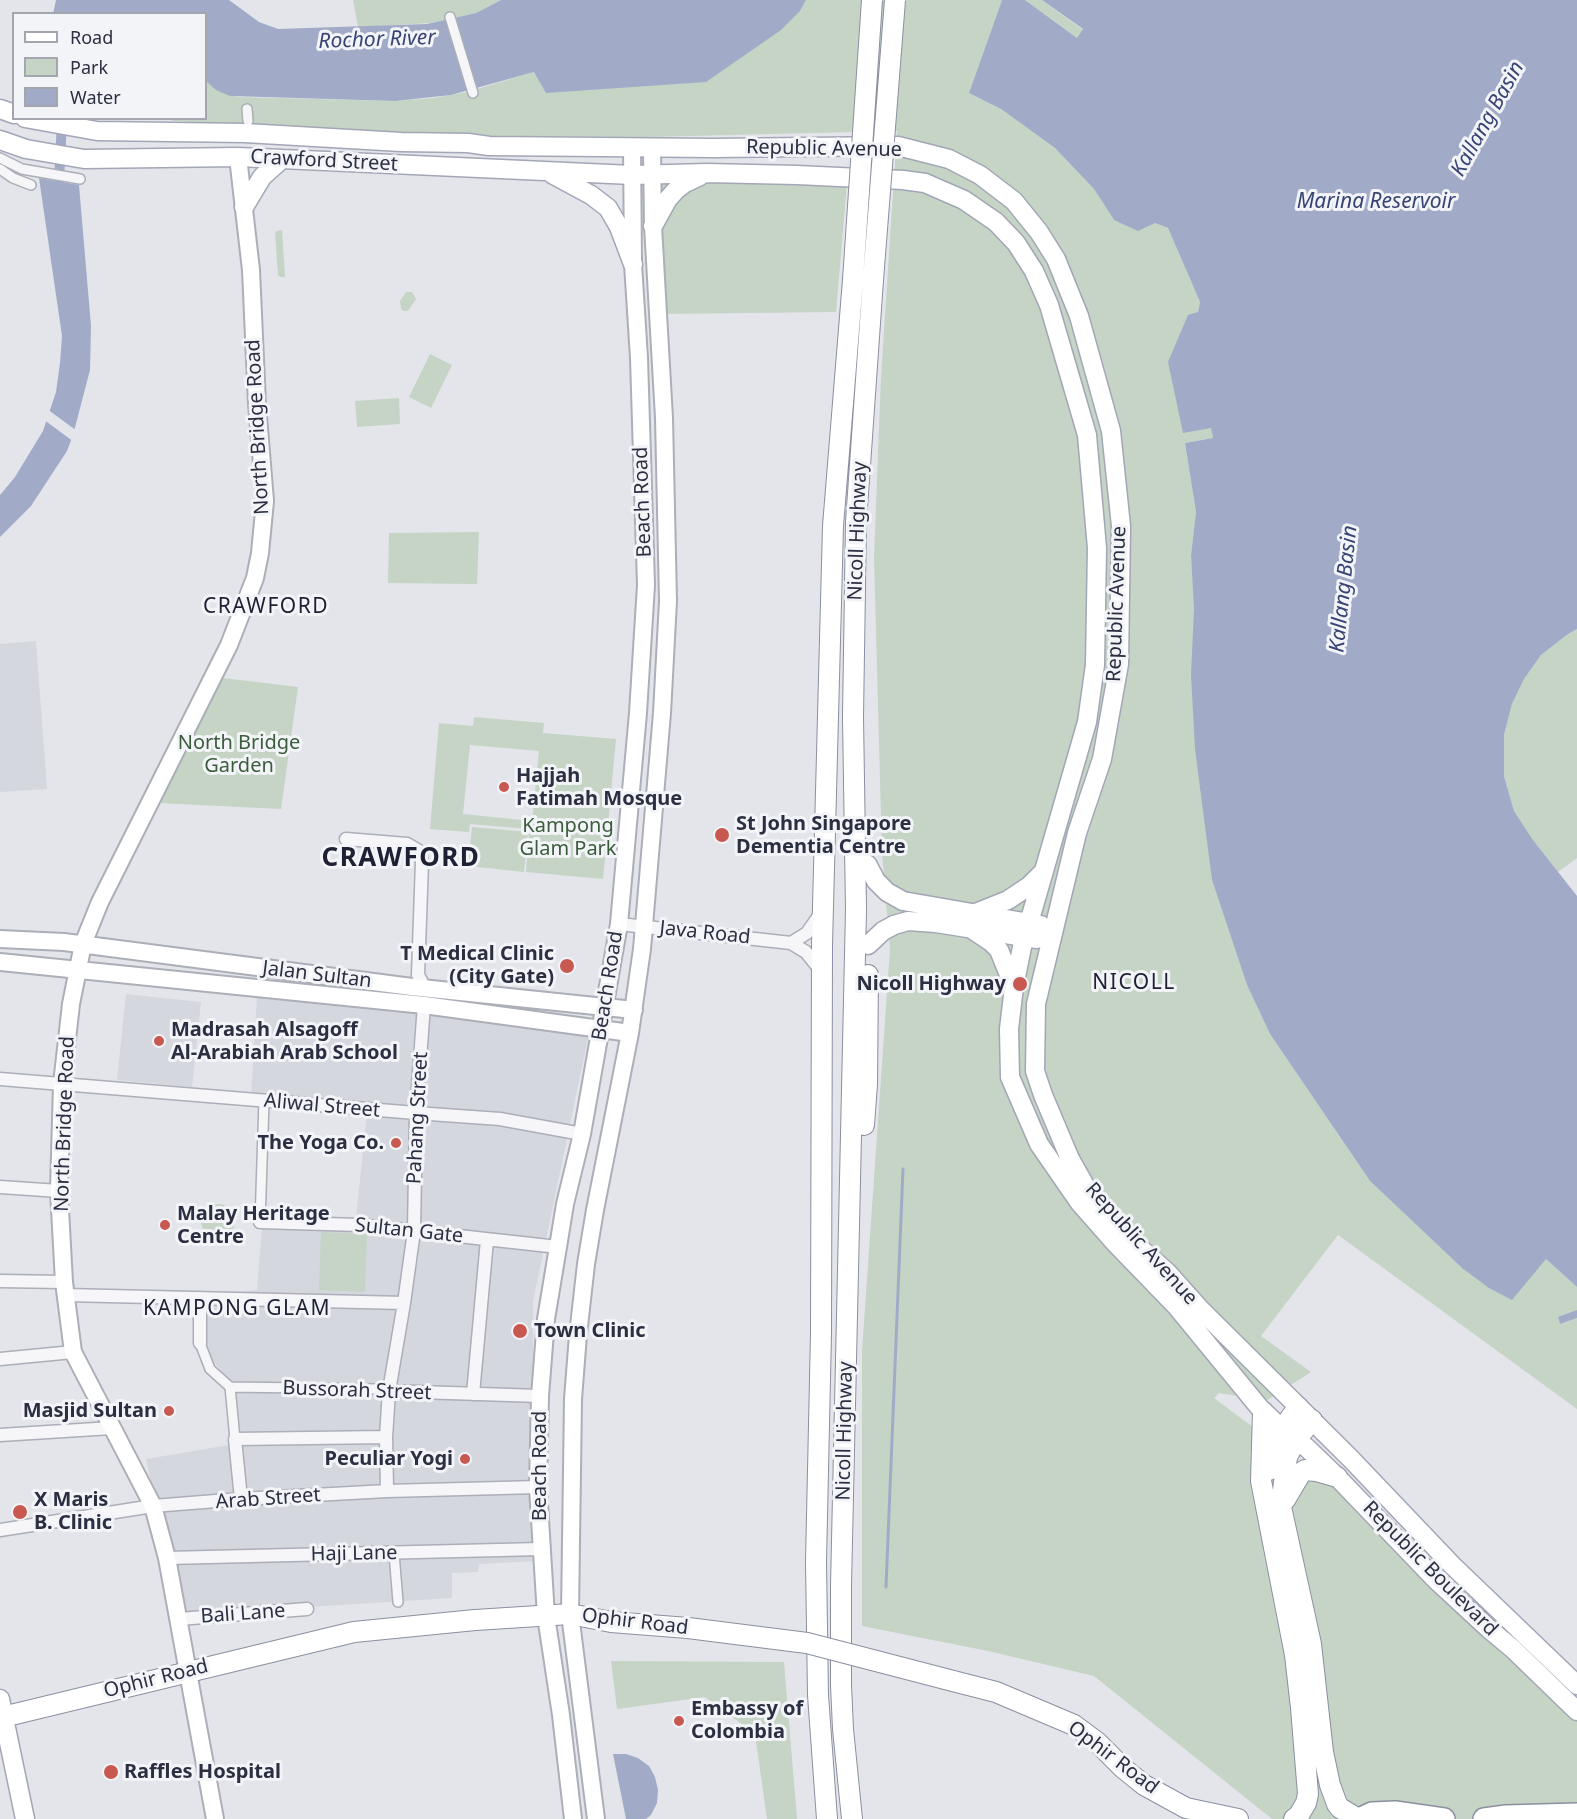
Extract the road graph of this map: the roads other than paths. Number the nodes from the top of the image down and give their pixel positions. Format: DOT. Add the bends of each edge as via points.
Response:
graph roads {
  1 [pos="872,0"];
  2 [pos="895,0"];
  3 [pos="450,17"];
  4 [pos="473,93"];
  5 [pos="247,109"];
  6 [pos="35,120"];
  7 [pos="248,121"];
  8 [pos="93,130"];
  9 [pos="0,140"];
  10 [pos="632,147"];
  11 [pos="651,147"];
  12 [pos="238,157"];
  13 [pos="0,158"];
  14 [pos="282,159"];
  15 [pos="0,169"];
  16 [pos="545,171"];
  17 [pos="707,173"];
  18 [pos="651,174"];
  19 [pos="632,175"];
  20 [pos="80,179"];
  21 [pos="31,185"];
  22 [pos="244,207"];
  23 [pos="653,226"];
  24 [pos="655,246"];
  25 [pos="633,256"];
  26 [pos="853,717"];
  27 [pos="346,839"];
  28 [pos="867,864"];
  29 [pos="1044,871"];
  30 [pos="622,884"];
  31 [pos="648,888"];
  32 [pos="823,903"];
  33 [pos="971,921"];
  34 [pos="619,924"];
  35 [pos="645,927"];
  36 [pos="1027,930"];
  37 [pos="1052,934"];
  38 [pos="0,939"];
  39 [pos="790,943"];
  40 [pos="83,944"];
  41 [pos="868,945"];
  42 [pos="0,962"];
  43 [pos="78,969"];
  44 [pos="822,973"];
  45 [pos="1014,987"];
  46 [pos="417,996"];
  47 [pos="605,1006"];
  48 [pos="634,1010"];
  49 [pos="601,1029"];
  50 [pos="630,1033"];
  51 [pos="0,1079"];
  52 [pos="62,1084"];
  53 [pos="264,1101"];
  54 [pos="416,1113"];
  55 [pos="582,1134"];
  56 [pos="0,1187"];
  57 [pos="60,1191"];
  58 [pos="566,1204"];
  59 [pos="595,1210"];
  60 [pos="260,1222"];
  61 [pos="850,1229"];
  62 [pos="414,1231"];
  63 [pos="487,1240"];
  64 [pos="558,1247"];
  65 [pos="0,1281"];
  66 [pos="65,1288"];
  67 [pos="200,1298"];
  68 [pos="404,1303"];
  69 [pos="200,1343"];
  70 [pos="73,1352"];
  71 [pos="0,1359"];
  72 [pos="230,1387"];
  73 [pos="389,1391"];
  74 [pos="473,1394"];
  75 [pos="540,1396"];
  76 [pos="1263,1412"];
  77 [pos="1305,1414"];
  78 [pos="112,1428"];
  79 [pos="1289,1434"];
  80 [pos="0,1435"];
  81 [pos="386,1437"];
  82 [pos="235,1439"];
  83 [pos="1337,1477"];
  84 [pos="538,1486"];
  85 [pos="387,1491"];
  86 [pos="241,1499"];
  87 [pos="1273,1503"];
  88 [pos="153,1506"];
  89 [pos="0,1530"];
  90 [pos="541,1549"];
  91 [pos="394,1553"];
  92 [pos="167,1558"];
  93 [pos="398,1602"];
  94 [pos="307,1609"];
  95 [pos="570,1614"];
  96 [pos="546,1616"];
  97 [pos="179,1619"];
  98 [pos="187,1671"];
  99 [pos="1577,1685"];
  100 [pos="1,1709"];
  101 [pos="1577,1710"];
  102 [pos="1577,1814"];
  103 [pos="25,1819"];
  104 [pos="215,1819"];
  105 [pos="573,1819"];
  106 [pos="596,1819"];
  107 [pos="827,1819"];
  108 [pos="852,1819"];
  109 [pos="1238,1819"];
  110 [pos="1294,1819"];
  111 [pos="1359,1819"];
  112 [pos="1444,1819"];
  113 [pos="1484,1819"];
  1 -- 32 [label="highway, Nicoll Highway, bridge" via="832,525"];
  2 -- 26 [label="highway, Nicoll Highway, bridge" via="856,522"];
  3 -- 4 [label="street"];
  5 -- 7 [label="street"];
  6 -- 8 [label="main road, Crawford Street"];
  8 -- 10 [label="main road, Crawford Street" via="245,133 489,146"];
  8 -- 12 [label="main road" via="137,139 230,143"];
  9 -- 12 [label="main road, Crawford Street" via="84,159"];
  10 -- 11 [label="main road, Crawford Street"];
  10 -- 19 [label="main road, Beach Road"];
  11 -- 18 [label="main road, Beach Road"];
  11 -- 37 [label="main road, Republic Avenue" via="898,147 949,159 1014,201 1056,259 1079,316 1111,431 1121,526 1119,664 1102,759 1077,833"];
  12 -- 14 [label="main road, Crawford Street"];
  12 -- 22 [label="main road, North Bridge Road"];
  13 -- 20 [label="street" via="22,169"];
  14 -- 16 [label="main road, Crawford Street"];
  14 -- 22 [label="main road" via="262,177"];
  15 -- 21 [label="street"];
  16 -- 19 [label="main road, Crawford Street"];
  16 -- 25 [label="main road" via="608,208"];
  17 -- 18 [label="main road, Republic Avenue"];
  17 -- 23 [label="main road" via="676,190"];
  17 -- 29 [label="main road, Republic Avenue" via="925,183 964,200 996,222 1034,271 1049,305 1087,435 1097,548 1095,665 1087,722"];
  18 -- 19 [label="main road, Crawford Street"];
  18 -- 23 [label="main road, Beach Road"];
  19 -- 25 [label="main road, Beach Road"];
  22 -- 40 [label="main road, North Bridge Road" via="265,501 257,570 229,645 100,902"];
  23 -- 24 [label="main road, Beach Road"];
  24 -- 25 [label="main road" via="643,242"];
  24 -- 31 [label="main road, Beach Road" via="668,601"];
  25 -- 30 [label="main road, Beach Road" via="646,585"];
  26 -- 28 [label="highway"];
  26 -- 61 [label="highway, Nicoll Highway" via="856,909"];
  27 -- 46 [label="street, Pahang Street" via="407,844 419,850 422,862 415,939"];
  28 -- 33 [label="main road" via="887,892"];
  28 -- 41 [label="highway"];
  29 -- 33 [label="main road" via="1029,886"];
  29 -- 36 [label="main road, Republic Avenue"];
  30 -- 31 [label="main road" via="636,893"];
  30 -- 34 [label="main road, Beach Road"];
  31 -- 35 [label="main road, Beach Road"];
  32 -- 39 [label="street" via="807,933"];
  32 -- 44 [label="highway, Nicoll Highway"];
  33 -- 36 [label="main road"];
  33 -- 41 [label="main road" via="908,921 883,931"];
  33 -- 45 [label="main road" via="999,950"];
  34 -- 35 [label="street, Java Road"];
  34 -- 47 [label="main road, Beach Road"];
  35 -- 39 [label="street, Java Road"];
  35 -- 48 [label="main road, Beach Road"];
  36 -- 37 [label="main road"];
  36 -- 45 [label="main road, Republic Avenue"];
  37 -- 77 [label="main road, Republic Avenue" via="1036,1004 1035,1071 1070,1159 1088,1191 1133,1242"];
  38 -- 40 [label="main road, Jalan Sultan"];
  39 -- 44 [label="street" via="806,952"];
  40 -- 43 [label="main road, North Bridge Road"];
  40 -- 46 [label="main road, Jalan Sultan"];
  41 -- 61 [label="highway" via="867,1084"];
  42 -- 43 [label="main road, Jalan Sultan"];
  43 -- 46 [label="main road, Jalan Sultan"];
  43 -- 52 [label="main road, North Bridge Road"];
  44 -- 107 [label="highway, Nicoll Highway" via="816,1562 818,1695"];
  45 -- 76 [label="main road, Republic Avenue" via="1009,1029 1010,1077 1039,1144 1079,1202 1177,1307"];
  46 -- 47 [label="main road, Jalan Sultan"];
  46 -- 49 [label="main road, Jalan Sultan"];
  46 -- 54 [label="street, Pahang Street"];
  47 -- 48 [label="main road, Jalan Sultan"];
  47 -- 49 [label="main road, Beach Road"];
  48 -- 50 [label="main road, Beach Road"];
  49 -- 50 [label="main road, Jalan Sultan"];
  49 -- 55 [label="main road, Beach Road"];
  50 -- 59 [label="main road, Beach Road"];
  51 -- 52 [label="street, Aliwal Street"];
  52 -- 53 [label="street, Aliwal Street"];
  52 -- 57 [label="main road, North Bridge Road"];
  53 -- 54 [label="street, Aliwal Street"];
  53 -- 60 [label="street"];
  54 -- 55 [label="street, Aliwal Street" via="500,1119"];
  54 -- 62 [label="street, Pahang Street"];
  55 -- 58 [label="main road, Beach Road"];
  56 -- 57 [label="street"];
  57 -- 66 [label="main road, North Bridge Road"];
  58 -- 59 [label="main road" via="581,1201"];
  58 -- 64 [label="main road, Beach Road"];
  59 -- 95 [label="main road, Beach Road" via="573,1399"];
  60 -- 62 [label="street, Sultan Gate"];
  61 -- 108 [label="highway, Nicoll Highway" via="841,1685"];
  62 -- 63 [label="street, Sultan Gate"];
  62 -- 68 [label="street, Pahang Street"];
  63 -- 64 [label="street, Sultan Gate"];
  63 -- 74 [label="street"];
  64 -- 75 [label="main road, Beach Road" via="546,1319"];
  65 -- 66 [label="street"];
  66 -- 67 [label="street"];
  66 -- 70 [label="main road, North Bridge Road"];
  67 -- 68 [label="street"];
  67 -- 69 [label="street"];
  68 -- 73 [label="street, Pahang Street"];
  69 -- 72 [label="street" via="210,1369"];
  70 -- 71 [label="street"];
  70 -- 78 [label="main road, North Bridge Road"];
  72 -- 73 [label="street, Bussorah Street"];
  72 -- 82 [label="street"];
  73 -- 74 [label="street, Bussorah Street"];
  73 -- 81 [label="street, Pahang Street"];
  74 -- 75 [label="street, Bussorah Street"];
  75 -- 84 [label="main road, Beach Road"];
  76 -- 79 [label="main road, Republic Avenue"];
  76 -- 87 [label="highway" via="1261,1481"];
  77 -- 79 [label="highway"];
  77 -- 99 [label="main road, Republic Boulevard" via="1452,1565"];
  78 -- 80 [label="street"];
  78 -- 88 [label="main road, North Bridge Road"];
  79 -- 83 [label="main road, Republic Boulevard"];
  79 -- 87 [label="highway" via="1275,1443 1268,1474"];
  81 -- 82 [label="street"];
  81 -- 85 [label="street, Pahang Street"];
  82 -- 86 [label="street"];
  83 -- 87 [label="highway" via="1305,1470"];
  83 -- 101 [label="main road, Republic Boulevard" via="1437,1581"];
  84 -- 85 [label="street, Arab Street"];
  84 -- 90 [label="main road, Beach Road"];
  85 -- 86 [label="street, Arab Street"];
  86 -- 88 [label="street, Arab Street"];
  87 -- 110 [label="highway" via="1295,1655 1308,1794"];
  87 -- 111 [label="highway" via="1311,1644 1330,1785 1340,1809"];
  88 -- 89 [label="street, Arab Street"];
  88 -- 92 [label="main road, North Bridge Road"];
  90 -- 91 [label="street, Haji Lane"];
  90 -- 96 [label="main road, Beach Road"];
  91 -- 92 [label="street, Haji Lane"];
  91 -- 93 [label="street"];
  92 -- 97 [label="main road, North Bridge Road"];
  94 -- 97 [label="street, Bali Lane"];
  95 -- 96 [label="highway, Ophir Road"];
  95 -- 106 [label="main road, Beach Road"];
  95 -- 109 [label="highway, Ophir Road, bridge" via="611,1622 807,1642 996,1692 1074,1725 1144,1785 1186,1808"];
  96 -- 98 [label="highway, Ophir Road" via="354,1632"];
  96 -- 105 [label="main road, Beach Road"];
  97 -- 98 [label="main road, North Bridge Road"];
  98 -- 100 [label="highway, Ophir Road" via="11,1715"];
  98 -- 104 [label="main road, North Bridge Road"];
  100 -- 103 [label="main road"];
  102 -- 113 [label="highway"];
  111 -- 112 [label="highway" via="1395,1812"];
}
